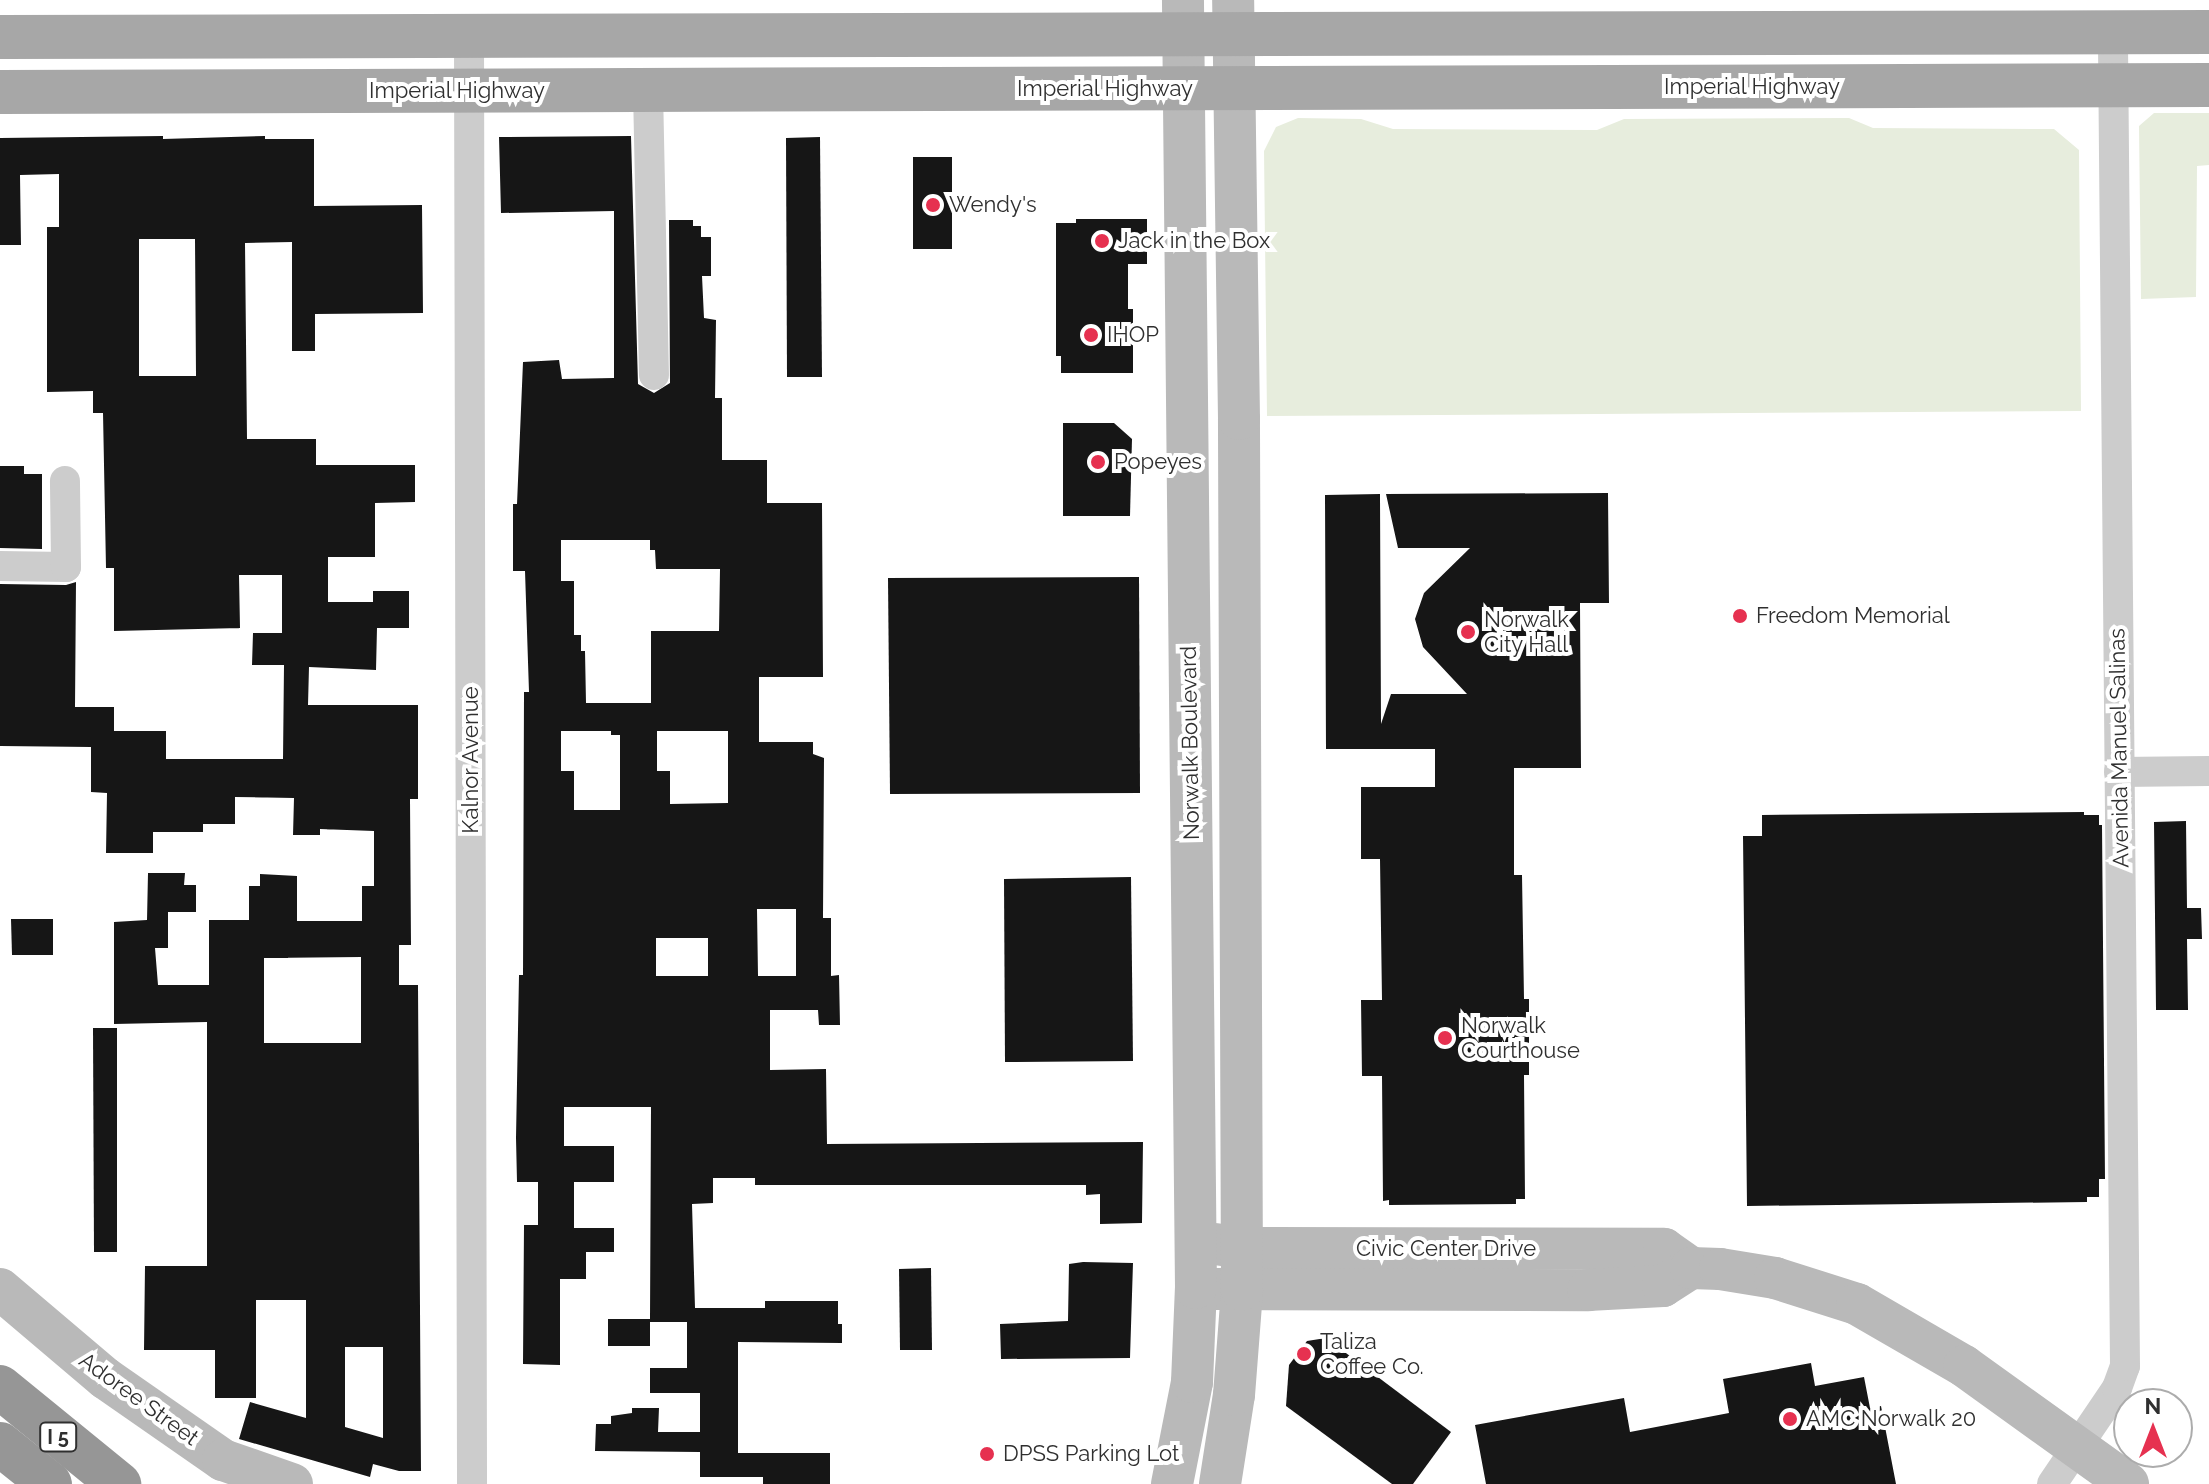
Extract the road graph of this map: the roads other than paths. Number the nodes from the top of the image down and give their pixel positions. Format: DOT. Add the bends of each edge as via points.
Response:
graph roads {
  1 [pos="1183,18"];
  2 [pos="1234,18"];
  3 [pos="2209,32"];
  4 [pos="2113,33"];
  5 [pos="0,37"];
  6 [pos="469,37"];
  7 [pos="2209,85"];
  8 [pos="2113,86"];
  9 [pos="1186,89"];
  10 [pos="1234,89"];
  11 [pos="648,90"];
  12 [pos="469,91"];
  13 [pos="0,92"];
  14 [pos="654,375"];
  15 [pos="65,481"];
  16 [pos="0,566"];
  17 [pos="2209,771"];
  18 [pos="2119,772"];
  19 [pos="1196,1241"];
  20 [pos="1242,1248"];
  21 [pos="1691,1268"];
  22 [pos="1196,1288"];
  23 [pos="0,1289"];
  24 [pos="1242,1290"];
  25 [pos="0,1387"];
  26 [pos="0,1444"];
  27 [pos="2076,1449"];
  28 [pos="50,1484"];
  29 [pos="119,1484"];
  30 [pos="292,1484"];
  31 [pos="472,1484"];
  32 [pos="1172,1484"];
  33 [pos="1220,1484"];
  34 [pos="2052,1484"];
  35 [pos="2128,1484"];
  1 -- 2 [label="main road"];
  1 -- 6 [label="main road"];
  1 -- 9 [label="main road, Norwalk Boulevard"];
  2 -- 4 [label="main road"];
  2 -- 10 [label="main road"];
  3 -- 4 [label="main road"];
  4 -- 8 [label="street, Avenida Manuel Salinas"];
  5 -- 6 [label="main road"];
  6 -- 12 [label="street, Kalnor Avenue"];
  7 -- 8 [label="main road, Imperial Highway"];
  8 -- 10 [label="main road, Imperial Highway"];
  8 -- 18 [label="street, Avenida Manuel Salinas"];
  9 -- 10 [label="main road, Imperial Highway"];
  9 -- 11 [label="main road, Imperial Highway"];
  9 -- 19 [label="main road, Norwalk Boulevard"];
  10 -- 20 [label="main road"];
  11 -- 12 [label="main road, Imperial Highway"];
  11 -- 14 [label="street"];
  12 -- 13 [label="main road, Imperial Highway"];
  12 -- 31 [label="street, Kalnor Avenue"];
  15 -- 16 [label="street" via="66,567"];
  17 -- 18 [label="street"];
  18 -- 27 [label="street, Avenida Manuel Salinas" via="2125,1366 2117,1388"];
  19 -- 20 [label="main road, Civic Center Drive"];
  19 -- 22 [label="main road, Norwalk Boulevard"];
  20 -- 21 [label="main road, Civic Center Drive" via="1664,1249"];
  20 -- 24 [label="main road"];
  21 -- 24 [label="main road, Civic Center Drive" via="1663,1286 1588,1290"];
  21 -- 27 [label="main road, Civic Center Drive" via="1775,1278 1857,1304 1964,1366"];
  22 -- 24 [label="main road, Civic Center Drive"];
  22 -- 32 [label="main road, Norwalk Boulevard" via="1192,1382"];
  23 -- 30 [label="main road, Adoree Street" via="105,1378 223,1460"];
  24 -- 33 [label="main road"];
  25 -- 29 [label="highway, I 5"];
  26 -- 28 [label="highway"];
  27 -- 34 [label="street, Avenida Manuel Salinas"];
  27 -- 35 [label="main road, Civic Center Drive"];
}
